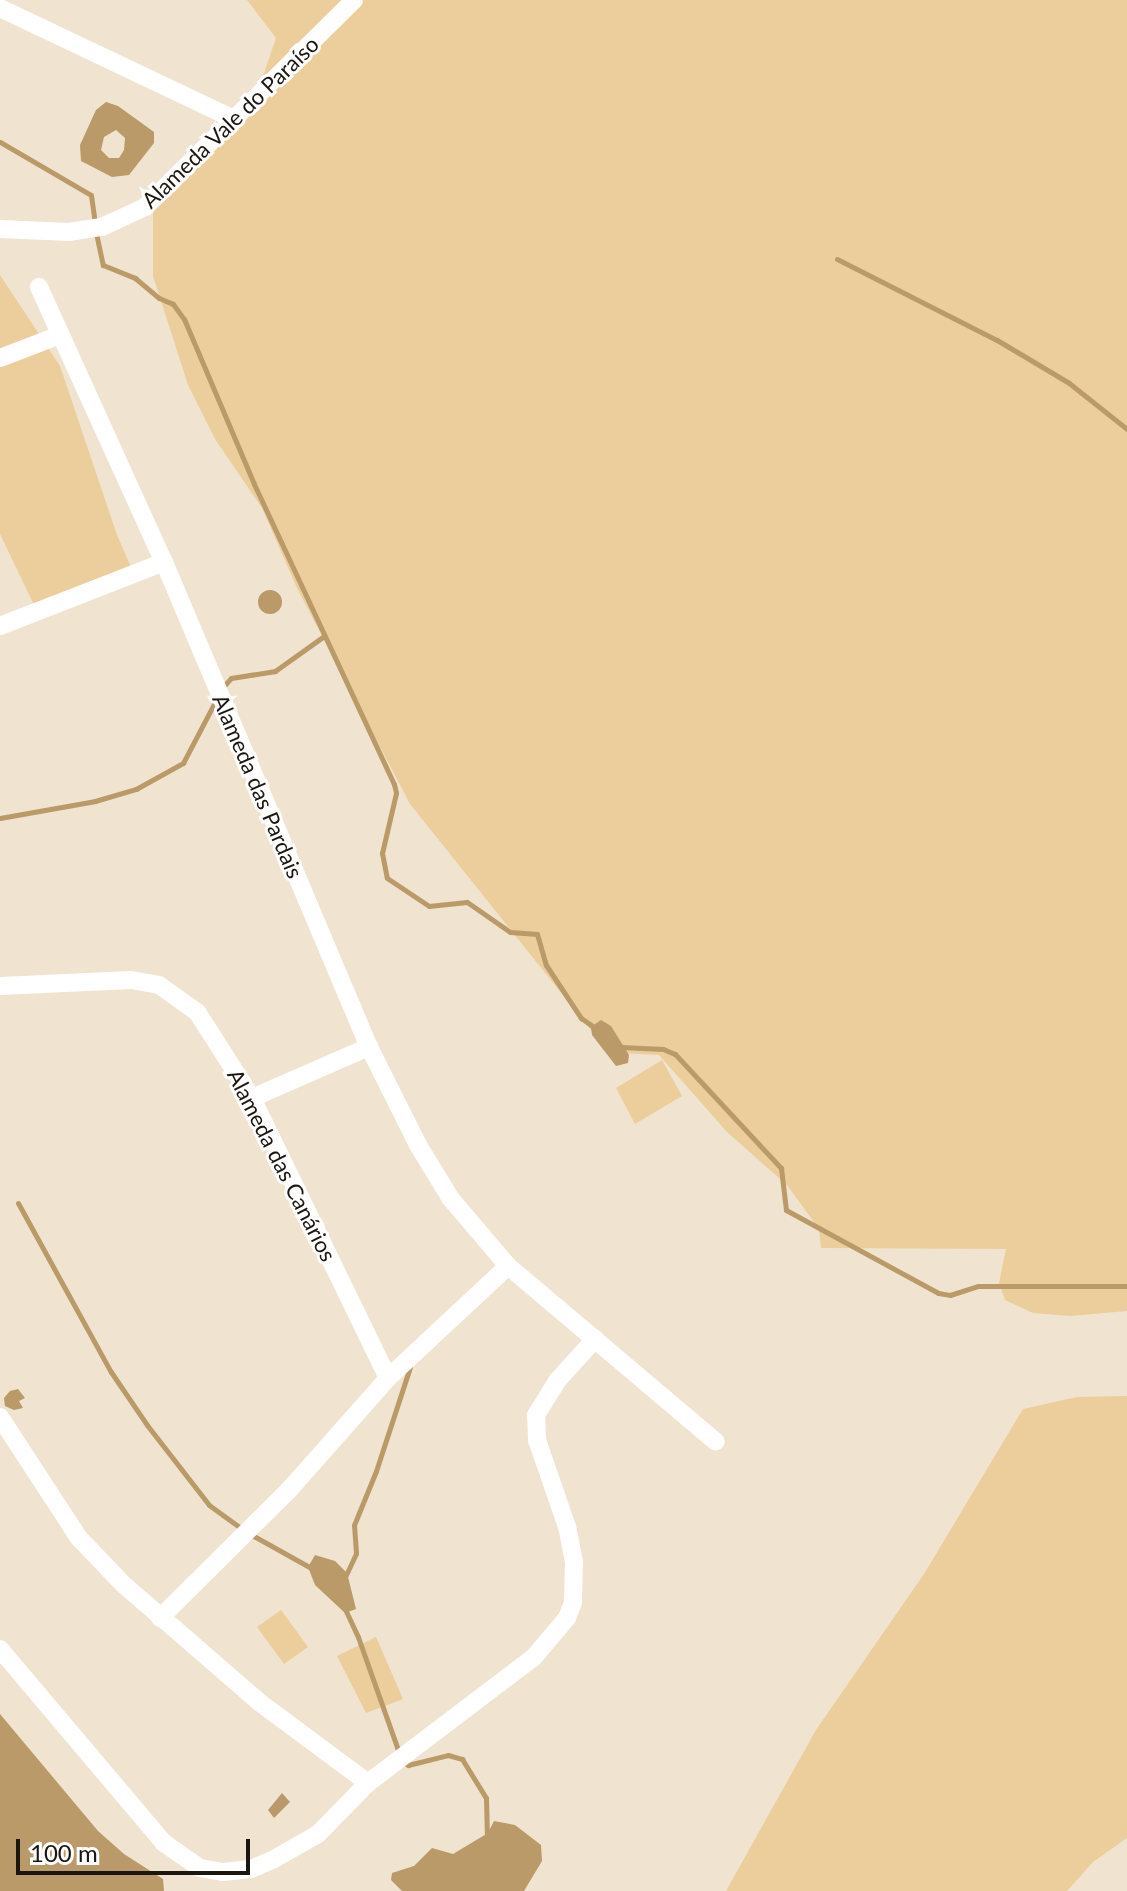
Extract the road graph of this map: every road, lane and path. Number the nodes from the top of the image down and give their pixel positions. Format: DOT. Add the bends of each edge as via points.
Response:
graph roads {
  1 [pos="354,0"];
  2 [pos="0,8"];
  3 [pos="234,119"];
  4 [pos="3,226"];
  5 [pos="39,287"];
  6 [pos="60,335"];
  7 [pos="0,358"];
  8 [pos="164,562"];
  9 [pos="0,626"];
  10 [pos="0,986"];
  11 [pos="369,1047"];
  12 [pos="252,1098"];
  13 [pos="508,1266"];
  14 [pos="595,1339"];
  15 [pos="388,1378"];
  16 [pos="0,1417"];
  17 [pos="716,1442"];
  18 [pos="160,1618"];
  19 [pos="0,1649"];
  20 [pos="368,1783"];
  1 -- 3 [label="street, Alameda Vale do Paraíso"];
  2 -- 3 [label="street"];
  3 -- 4 [label="street, Alameda Vale do Paraíso" via="145,207 121,220 69,232"];
  5 -- 6 [label="street, Alameda das Pardais"];
  6 -- 7 [label="street"];
  6 -- 8 [label="street, Alameda das Pardais"];
  8 -- 9 [label="street"];
  8 -- 11 [label="street, Alameda das Pardais"];
  10 -- 12 [label="street, Alameda das Canários" via="103,980 159,985 197,1012"];
  11 -- 12 [label="street"];
  11 -- 13 [label="street, Alameda das Pardais" via="451,1199"];
  12 -- 15 [label="street, Alameda das Canários"];
  13 -- 14 [label="street, Alameda das Pardais"];
  13 -- 15 [label="street"];
  14 -- 17 [label="street, Alameda das Pardais"];
  14 -- 20 [label="street" via="557,1381 536,1415 537,1440 574,1562 567,1618 534,1657"];
  15 -- 18 [label="street" via="289,1490"];
  16 -- 18 [label="street" via="79,1538"];
  18 -- 20 [label="street" via="259,1702"];
  19 -- 20 [label="street" via="164,1843 200,1868 251,1869 274,1859 318,1834"];
}
